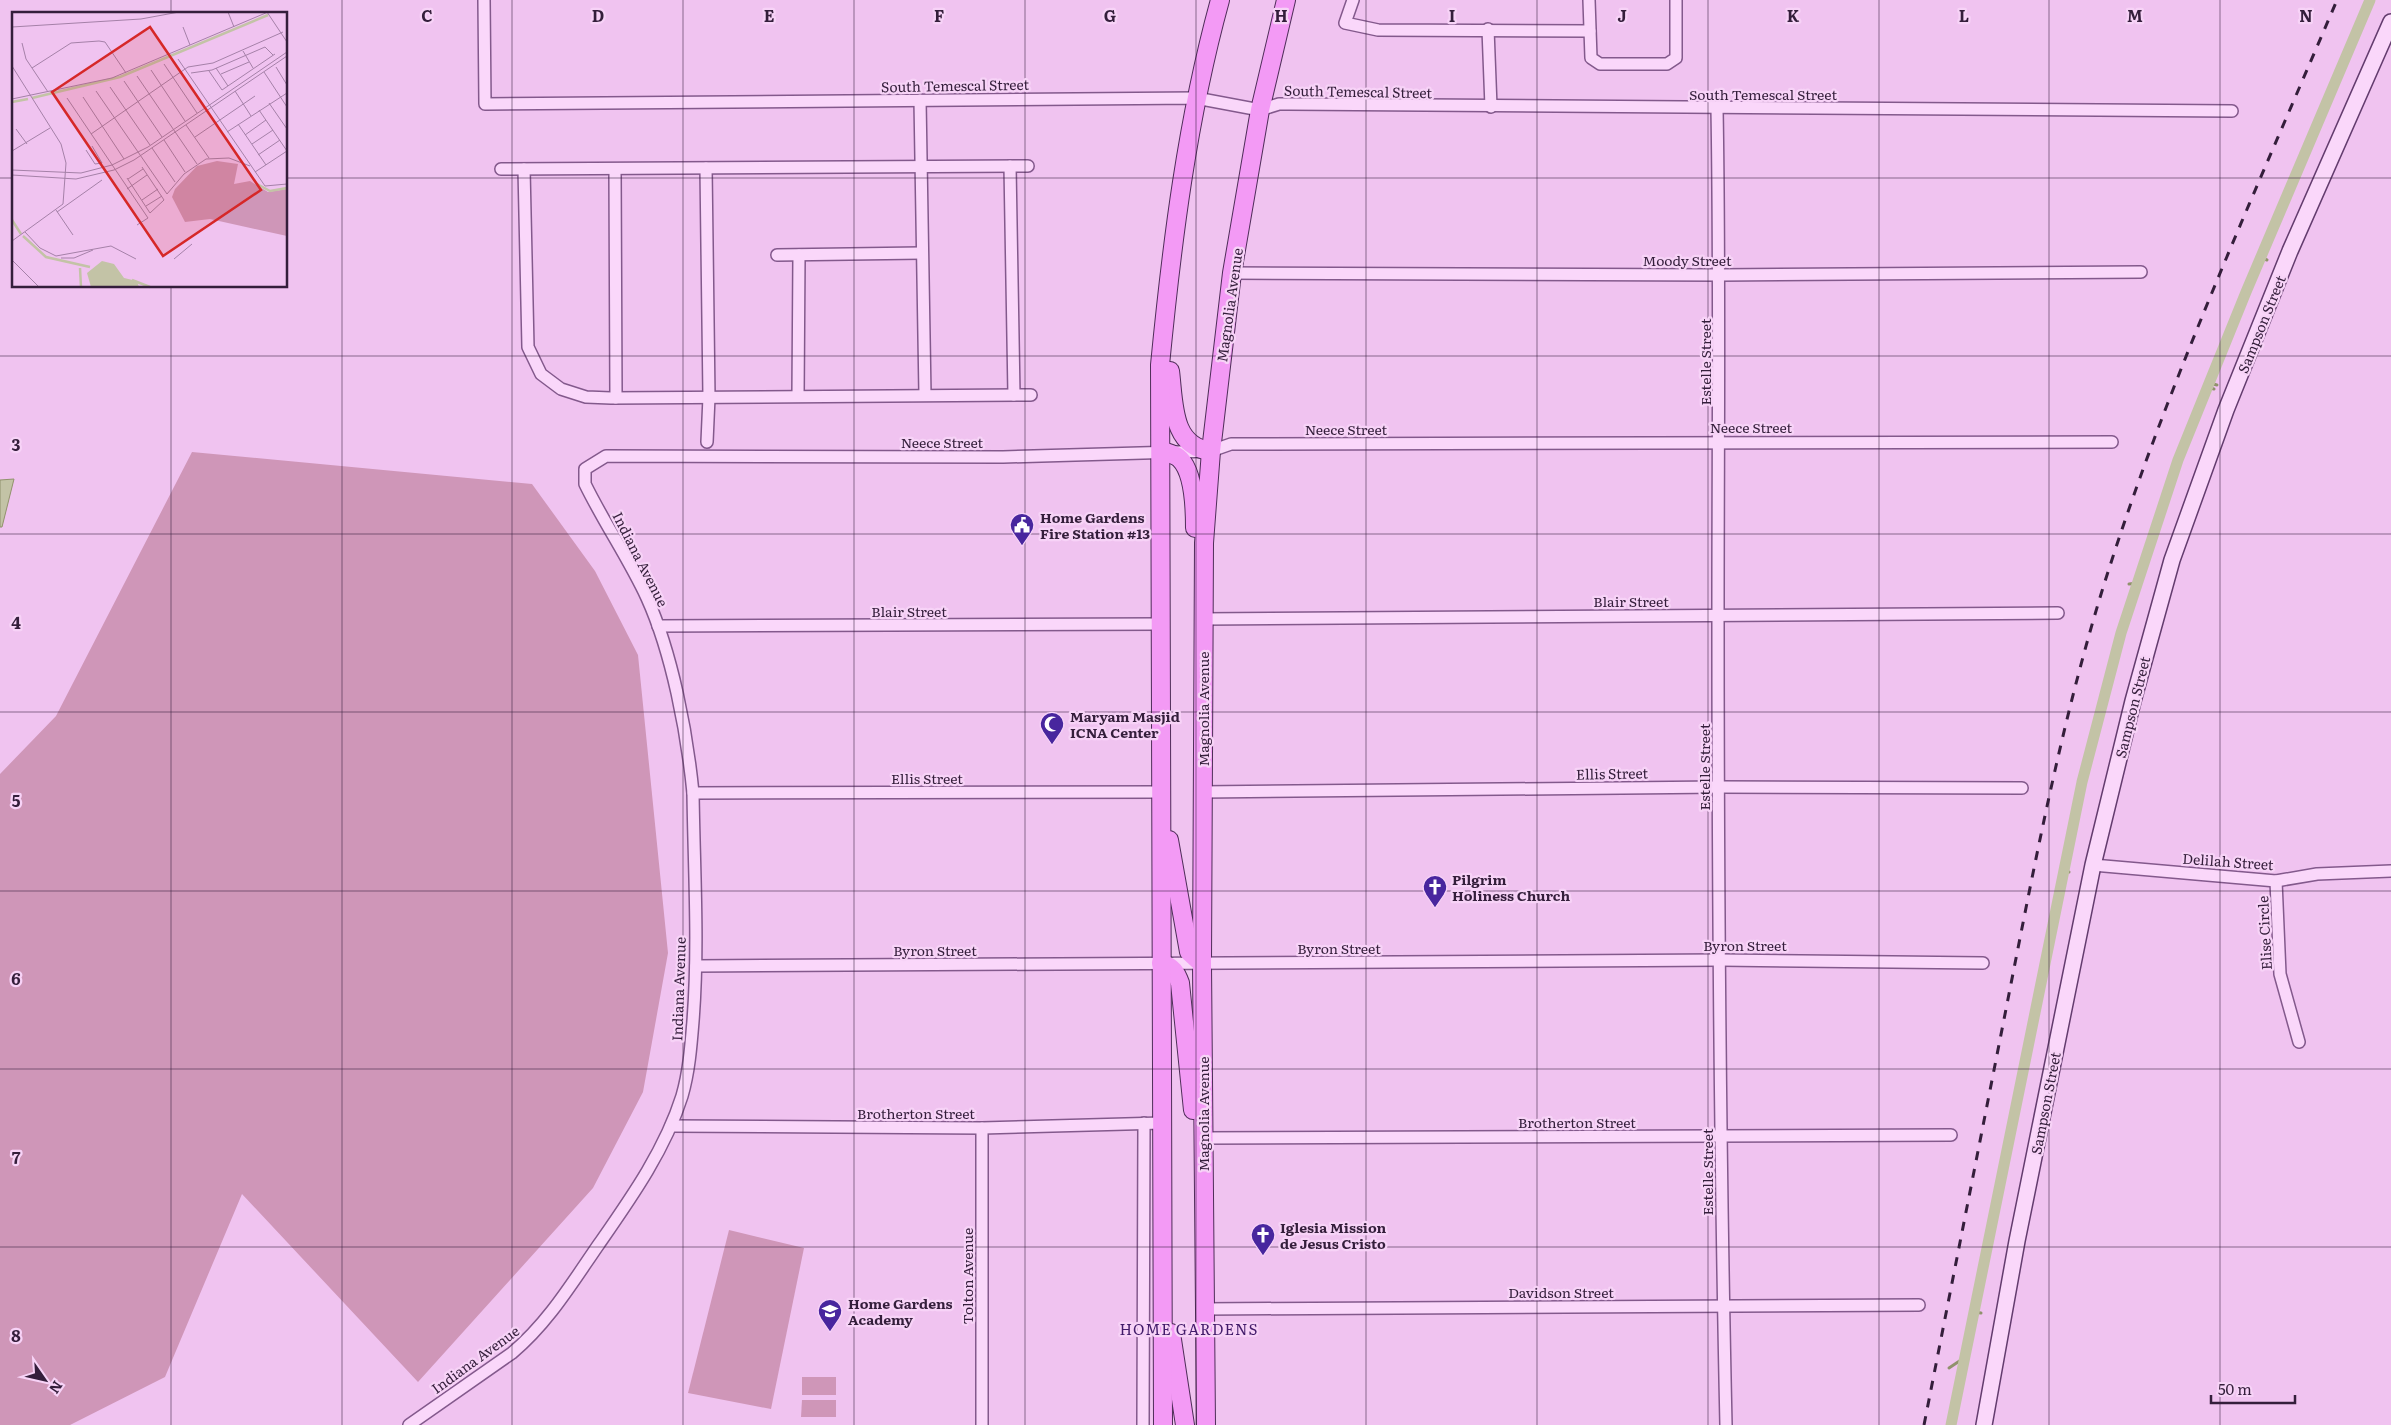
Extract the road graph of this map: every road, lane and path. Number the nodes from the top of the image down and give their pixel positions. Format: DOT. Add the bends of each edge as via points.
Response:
graph roads {
  1 [pos="484,0"];
  2 [pos="1220,0"];
  3 [pos="1286,0"];
  4 [pos="1353,0"];
  5 [pos="1589,0"];
  6 [pos="1676,0"];
  7 [pos="2391,22"];
  8 [pos="1488,29"];
  9 [pos="1590,31"];
  10 [pos="1196,98"];
  11 [pos="920,100"];
  12 [pos="1491,107"];
  13 [pos="1717,109"];
  14 [pos="1260,110"];
  15 [pos="2232,111"];
  16 [pos="1010,166"];
  17 [pos="1028,166"];
  18 [pos="921,167"];
  19 [pos="615,168"];
  20 [pos="706,168"];
  21 [pos="501,169"];
  22 [pos="524,169"];
  23 [pos="922,253"];
  24 [pos="777,255"];
  25 [pos="799,255"];
  26 [pos="2141,272"];
  27 [pos="1232,273"];
  28 [pos="1720,275"];
  29 [pos="1164,325"];
  30 [pos="925,395"];
  31 [pos="1014,395"];
  32 [pos="1031,395"];
  33 [pos="798,396"];
  34 [pos="709,397"];
  35 [pos="616,398"];
  36 [pos="707,442"];
  37 [pos="1719,442"];
  38 [pos="2112,442"];
  39 [pos="1162,451"];
  40 [pos="1211,451"];
  41 [pos="585,469"];
  42 [pos="1202,591"];
  43 [pos="2058,613"];
  44 [pos="1718,615"];
  45 [pos="1203,619"];
  46 [pos="1160,624"];
  47 [pos="658,626"];
  48 [pos="1720,787"];
  49 [pos="2022,788"];
  50 [pos="1161,792"];
  51 [pos="1202,792"];
  52 [pos="693,793"];
  53 [pos="2093,865"];
  54 [pos="2391,871"];
  55 [pos="2276,881"];
  56 [pos="1720,960"];
  57 [pos="1162,963"];
  58 [pos="1983,963"];
  59 [pos="1202,964"];
  60 [pos="696,966"];
  61 [pos="2299,1042"];
  62 [pos="1144,1123"];
  63 [pos="1162,1123"];
  64 [pos="671,1126"];
  65 [pos="982,1128"];
  66 [pos="1951,1135"];
  67 [pos="1722,1136"];
  68 [pos="1203,1138"];
  69 [pos="1162,1273"];
  70 [pos="1919,1305"];
  71 [pos="1724,1306"];
  72 [pos="1204,1309"];
  73 [pos="409,1425"];
  74 [pos="982,1425"];
  75 [pos="1143,1425"];
  76 [pos="1163,1425"];
  77 [pos="1185,1425"];
  78 [pos="1206,1425"];
  79 [pos="1726,1425"];
  80 [pos="1984,1425"];
  1 -- 11 [label="street, South Temescal Street" via="485,104"];
  2 -- 10 [label="main road"];
  3 -- 14 [label="main road, Magnolia Avenue"];
  4 -- 8 [label="street" via="1345,23 1378,30"];
  5 -- 9 [label="street"];
  6 -- 9 [label="street" via="1676,58 1667,64 1600,64 1590,58"];
  7 -- 53 [label="street, Sampson Street" via="2290,251 2226,410 2175,551 2133,701"];
  8 -- 9 [label="street"];
  8 -- 12 [label="street"];
  10 -- 11 [label="street, South Temescal Street"];
  10 -- 14 [label="street, South Temescal Street"];
  10 -- 29 [label="main road" via="1177,206"];
  11 -- 18 [label="street"];
  12 -- 13 [label="street, South Temescal Street"];
  12 -- 14 [label="street, South Temescal Street" via="1279,104"];
  13 -- 15 [label="street, South Temescal Street"];
  13 -- 28 [label="street, Estelle Street"];
  14 -- 27 [label="main road, Magnolia Avenue"];
  16 -- 17 [label="street"];
  16 -- 18 [label="street"];
  16 -- 31 [label="street"];
  18 -- 20 [label="street"];
  18 -- 23 [label="street"];
  19 -- 20 [label="street"];
  19 -- 22 [label="street"];
  19 -- 35 [label="street"];
  20 -- 34 [label="street"];
  21 -- 22 [label="street"];
  22 -- 35 [label="street" via="528,347 541,374 561,390"];
  23 -- 25 [label="street"];
  23 -- 30 [label="street"];
  24 -- 25 [label="street"];
  25 -- 33 [label="street"];
  26 -- 28 [label="street, Moody Street"];
  27 -- 28 [label="street, Moody Street"];
  27 -- 40 [label="main road, Magnolia Avenue"];
  28 -- 37 [label="street, Estelle Street"];
  29 -- 39 [label="main road" via="1160,365"];
  29 -- 40 [label="main road" via="1180,427 1189,444"];
  30 -- 31 [label="street"];
  30 -- 33 [label="street"];
  31 -- 32 [label="street"];
  33 -- 34 [label="street"];
  34 -- 35 [label="street"];
  34 -- 36 [label="street"];
  37 -- 38 [label="street, Neece Street"];
  37 -- 40 [label="street, Neece Street" via="1231,444"];
  37 -- 44 [label="street, Estelle Street"];
  39 -- 40 [label="street, Neece Street"];
  39 -- 41 [label="street, Neece Street" via="1003,457 606,456"];
  39 -- 42 [label="main road" via="1176,456 1186,470 1193,497"];
  39 -- 46 [label="main road"];
  40 -- 42 [label="main road, Magnolia Avenue"];
  41 -- 47 [label="street, Indiana Avenue" via="585,484 647,598"];
  42 -- 45 [label="main road, Magnolia Avenue"];
  43 -- 44 [label="street, Blair Street"];
  44 -- 45 [label="street, Blair Street"];
  44 -- 48 [label="street, Estelle Street"];
  45 -- 51 [label="main road, Magnolia Avenue"];
  46 -- 47 [label="street, Blair Street"];
  46 -- 50 [label="main road"];
  47 -- 52 [label="street, Indiana Avenue" via="687,744"];
  48 -- 49 [label="street, Ellis Street"];
  48 -- 51 [label="street, Ellis Street"];
  48 -- 56 [label="street, Estelle Street"];
  50 -- 52 [label="street, Ellis Street"];
  50 -- 57 [label="main road"];
  50 -- 59 [label="main road" via="1189,952"];
  51 -- 59 [label="main road, Magnolia Avenue"];
  52 -- 60 [label="street, Indiana Avenue"];
  53 -- 55 [label="street, Delilah Street"];
  53 -- 80 [label="street, Sampson Street" via="2019,1232"];
  54 -- 55 [label="street, Delilah Street" via="2317,874"];
  55 -- 61 [label="street, Elise Circle" via="2280,974"];
  56 -- 58 [label="street, Byron Street"];
  56 -- 59 [label="street, Byron Street"];
  56 -- 67 [label="street, Estelle Street"];
  57 -- 59 [label="street, Byron Street"];
  57 -- 60 [label="street, Byron Street"];
  57 -- 63 [label="main road"];
  57 -- 68 [label="main road" via="1170,966 1180,983 1194,1122"];
  59 -- 68 [label="main road, Magnolia Avenue"];
  60 -- 64 [label="street, Indiana Avenue" via="687,1074"];
  62 -- 63 [label="street, Brotherton Street"];
  62 -- 65 [label="street, Brotherton Street"];
  62 -- 75 [label="street"];
  63 -- 69 [label="main road"];
  64 -- 65 [label="street, Brotherton Street"];
  64 -- 73 [label="street, Indiana Avenue" via="615,1221 536,1332 497,1364"];
  65 -- 74 [label="street, Tolton Avenue"];
  66 -- 67 [label="street, Brotherton Street"];
  67 -- 68 [label="street, Brotherton Street"];
  67 -- 71 [label="street, Estelle Street"];
  68 -- 72 [label="main road, Magnolia Avenue"];
  69 -- 76 [label="main road"];
  69 -- 77 [label="main road"];
  70 -- 71 [label="street, Davidson Street"];
  71 -- 72 [label="street, Davidson Street"];
  71 -- 79 [label="street, Estelle Street"];
  72 -- 78 [label="main road, Magnolia Avenue"];
}
